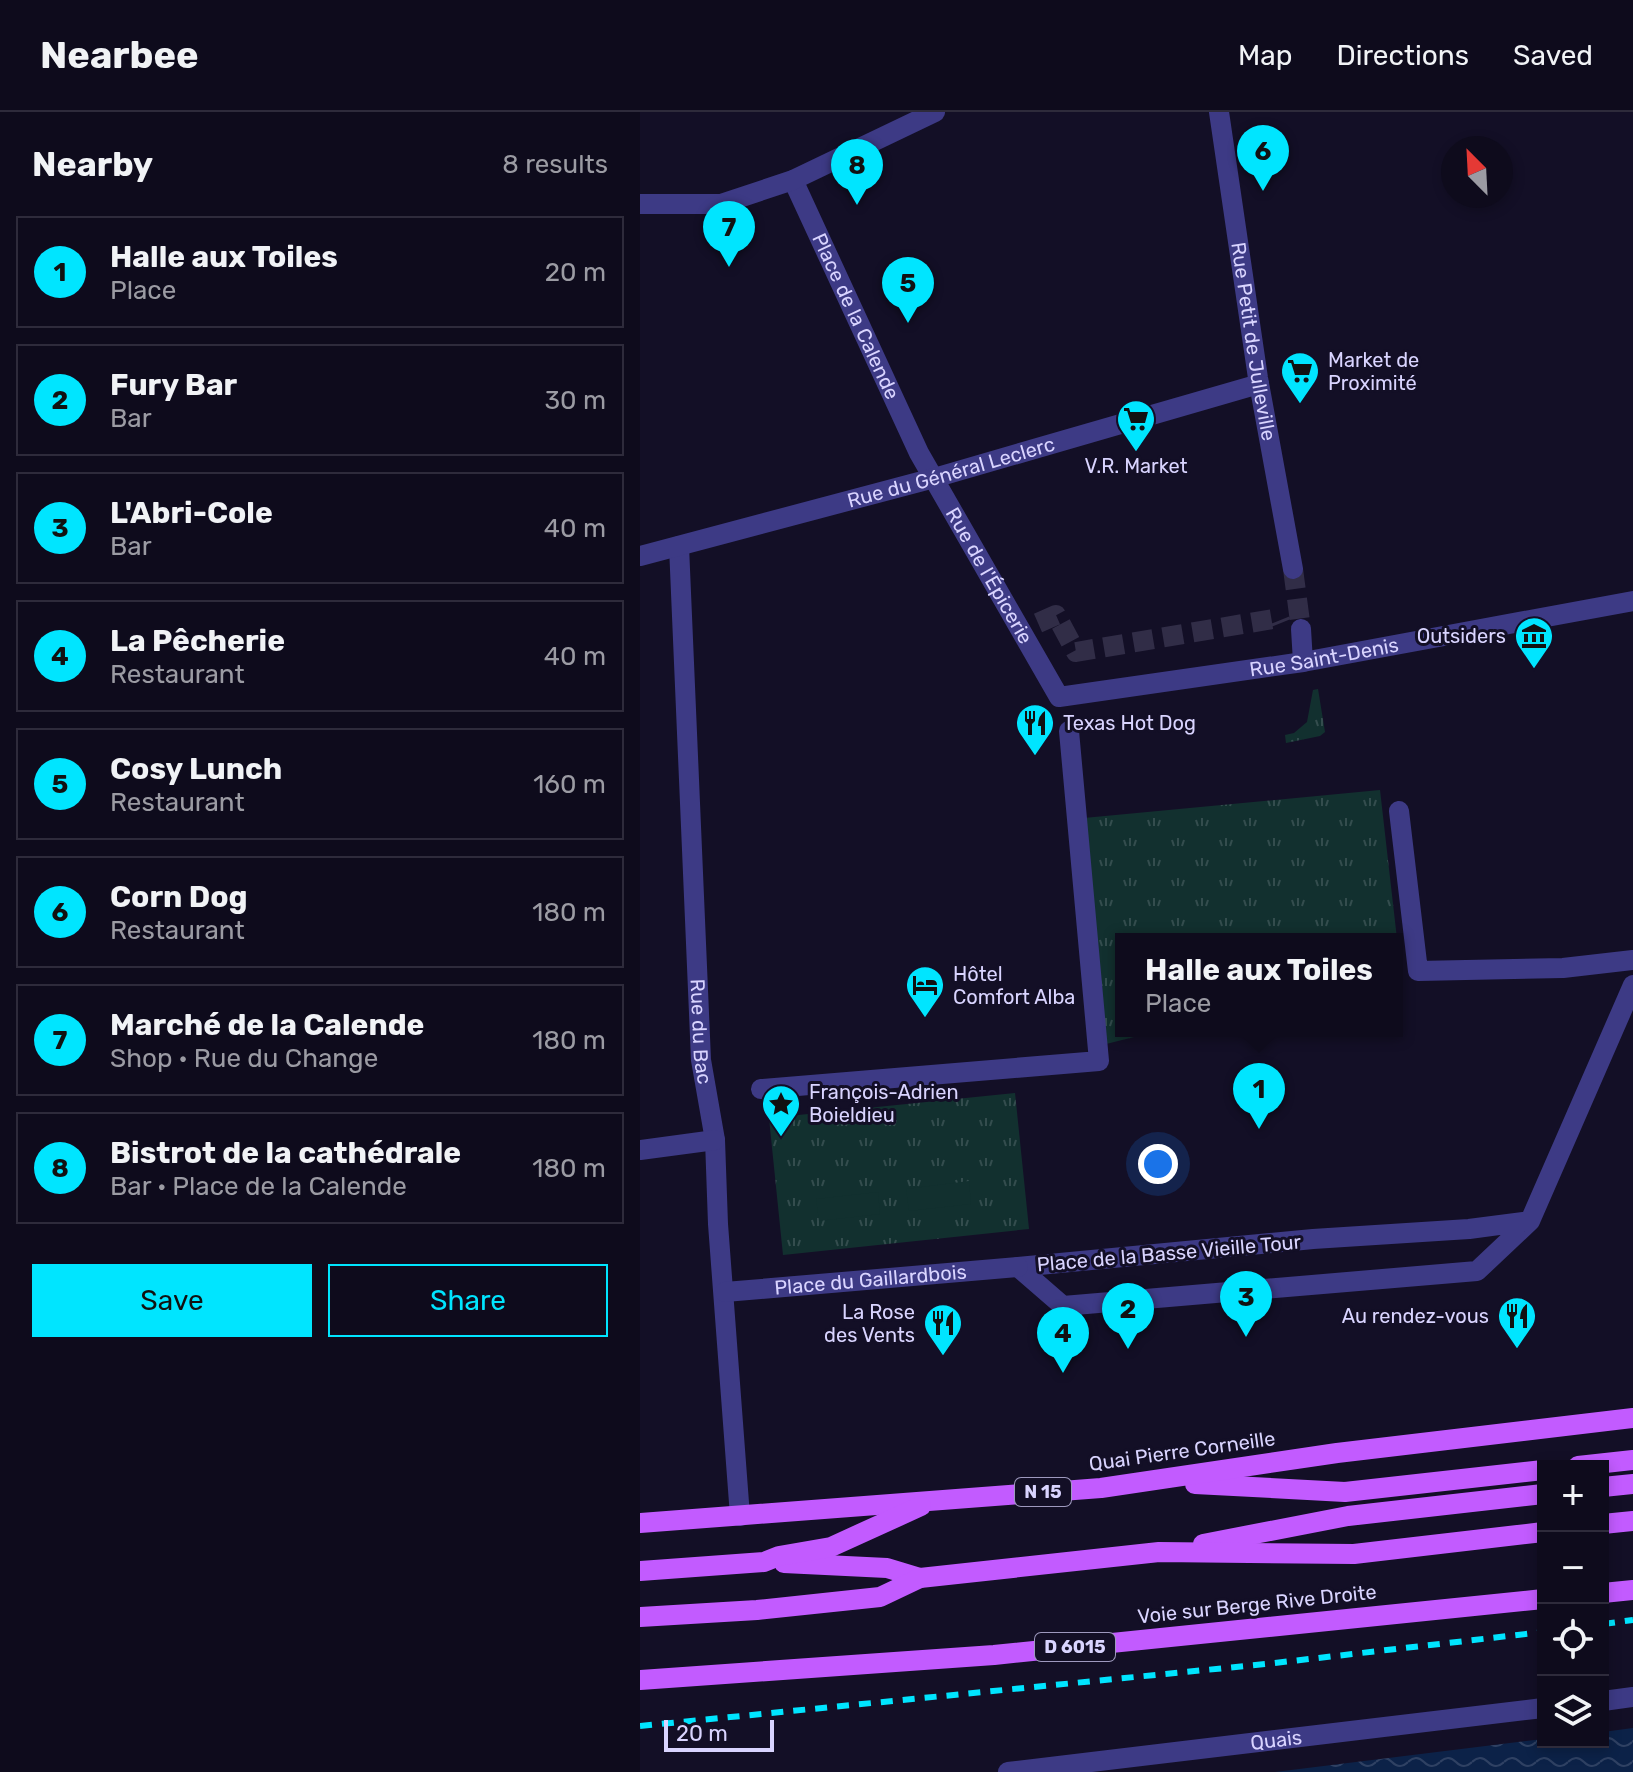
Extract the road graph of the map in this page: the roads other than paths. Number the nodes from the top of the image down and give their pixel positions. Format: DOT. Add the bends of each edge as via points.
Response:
graph roads {
  1 [pos="935,112"];
  2 [pos="1219,112"];
  3 [pos="784,182"];
  4 [pos="640,204"];
  5 [pos="1259,384"];
  6 [pos="919,453"];
  7 [pos="934,478"];
  8 [pos="679,546"];
  9 [pos="640,556"];
  10 [pos="1293,569"];
  11 [pos="1633,601"];
  12 [pos="1301,629"];
  13 [pos="1303,662"];
  14 [pos="1059,697"];
  15 [pos="1069,731"];
  16 [pos="1399,811"];
  17 [pos="1633,960"];
  18 [pos="1633,985"];
  19 [pos="761,1089"];
  20 [pos="715,1140"];
  21 [pos="640,1150"];
  22 [pos="1530,1221"];
  23 [pos="1018,1267"];
  24 [pos="725,1292"];
  25 [pos="1633,1418"];
  26 [pos="1633,1460"];
  27 [pos="1609,1463"];
  28 [pos="1537,1471"];
  29 [pos="1151,1482"];
  30 [pos="1633,1484"];
  31 [pos="1609,1486"];
  32 [pos="1537,1495"];
  33 [pos="934,1499"];
  34 [pos="740,1516"];
  35 [pos="1633,1521"];
  36 [pos="640,1523"];
  37 [pos="1609,1523"];
  38 [pos="1537,1533"];
  39 [pos="1159,1552"];
  40 [pos="764,1562"];
  41 [pos="640,1571"];
  42 [pos="920,1578"];
  43 [pos="1633,1590"];
  44 [pos="1609,1592"];
  45 [pos="1537,1600"];
  46 [pos="640,1617"];
  47 [pos="640,1680"];
  48 [pos="1633,1697"];
  49 [pos="1609,1700"];
  50 [pos="1537,1709"];
  51 [pos="1008,1772"];
  1 -- 3 [label="street"];
  2 -- 5 [label="street, Rue Petit de Julleville"];
  3 -- 4 [label="street" via="721,204"];
  3 -- 6 [label="street, Place de la Calende"];
  5 -- 7 [label="street, Rue du Général Leclerc"];
  5 -- 10 [label="street, Rue Petit de Julleville"];
  6 -- 7 [label="street, Rue de l'Épicerie"];
  7 -- 8 [label="street, Rue du Général Leclerc"];
  7 -- 14 [label="street, Rue de l'Épicerie"];
  8 -- 9 [label="street, Rue du Général Leclerc"];
  8 -- 20 [label="street, Rue du Bac" via="701,1060"];
  11 -- 13 [label="street, Rue Saint-Denis"];
  12 -- 13 [label="street"];
  13 -- 14 [label="street, Rue Saint-Denis"];
  15 -- 19 [label="street" via="1099,1061"];
  16 -- 17 [label="street" via="1418,971 1563,968"];
  18 -- 22 [label="street, Place de la Basse Vieille Tour"];
  20 -- 21 [label="street"];
  20 -- 24 [label="street, Rue du Bac"];
  22 -- 23 [label="street, Place de la Basse Vieille Tour"];
  22 -- 23 [label="street, Place de la Basse Vieille Tour" via="1477,1271 1317,1286 1063,1306"];
  23 -- 24 [label="street, Place du Gaillardbois"];
  24 -- 34 [label="street, Rue du Bac"];
  25 -- 29 [label="main road, Quai Pierre Corneille" via="1337,1453"];
  26 -- 27 [label="main road"];
  28 -- 29 [label="main road" via="1345,1492"];
  29 -- 33 [label="main road, Quai Pierre Corneille / N 15"];
  30 -- 31 [label="main road"];
  32 -- 39 [label="main road" via="1348,1516"];
  33 -- 34 [label="main road, Quai Pierre Corneille"];
  33 -- 40 [label="main road" via="831,1547"];
  34 -- 36 [label="main road, Quai Pierre Corneille"];
  35 -- 37 [label="main road"];
  38 -- 39 [label="main road" via="1354,1554"];
  39 -- 42 [label="main road"];
  40 -- 41 [label="main road"];
  40 -- 42 [label="main road" via="887,1568"];
  42 -- 46 [label="main road" via="880,1597"];
  43 -- 44 [label="main road"];
  45 -- 47 [label="main road, Voie sur Berge Rive Droite / D 6015" via="994,1655"];
  48 -- 49 [label="street"];
  50 -- 51 [label="street, Quais"];
}
